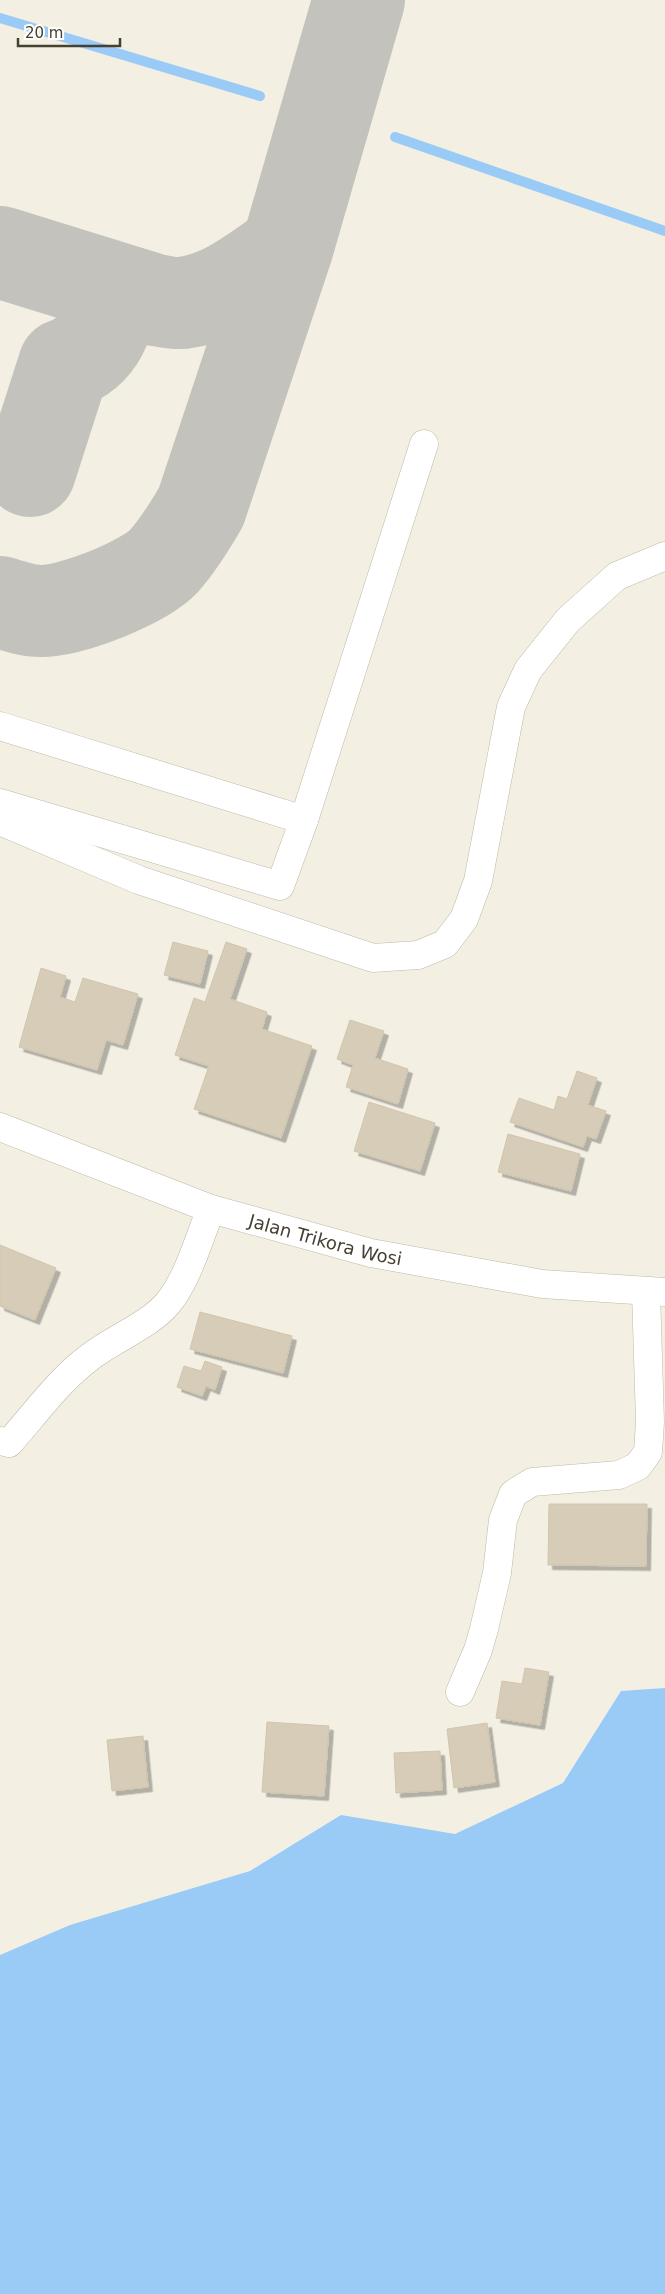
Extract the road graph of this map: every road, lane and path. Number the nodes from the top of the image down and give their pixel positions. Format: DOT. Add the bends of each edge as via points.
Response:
graph roads {
  1 [pos="424,444"];
  2 [pos="665,556"];
  3 [pos="0,726"];
  4 [pos="0,802"];
  5 [pos="304,820"];
  6 [pos="0,821"];
  7 [pos="0,1128"];
  8 [pos="211,1209"];
  9 [pos="656,1292"];
  10 [pos="3,1447"];
  11 [pos="460,1692"];
  1 -- 5 [label="street"];
  2 -- 6 [label="street" via="617,576 568,620 528,670 511,707 478,881 464,919 445,944 418,955 374,958 139,880"];
  3 -- 5 [label="street"];
  4 -- 5 [label="street" via="280,886"];
  7 -- 8 [label="street, Jalan Trikora Wosi"];
  8 -- 9 [label="street, Jalan Trikora Wosi" via="401,1260 542,1284"];
  8 -- 10 [label="street" via="181,1282 168,1303 74,1370"];
  9 -- 11 [label="street" via="648,1452 638,1466 619,1475 532,1482 513,1494 504,1520 497,1574 484,1629"];
}
